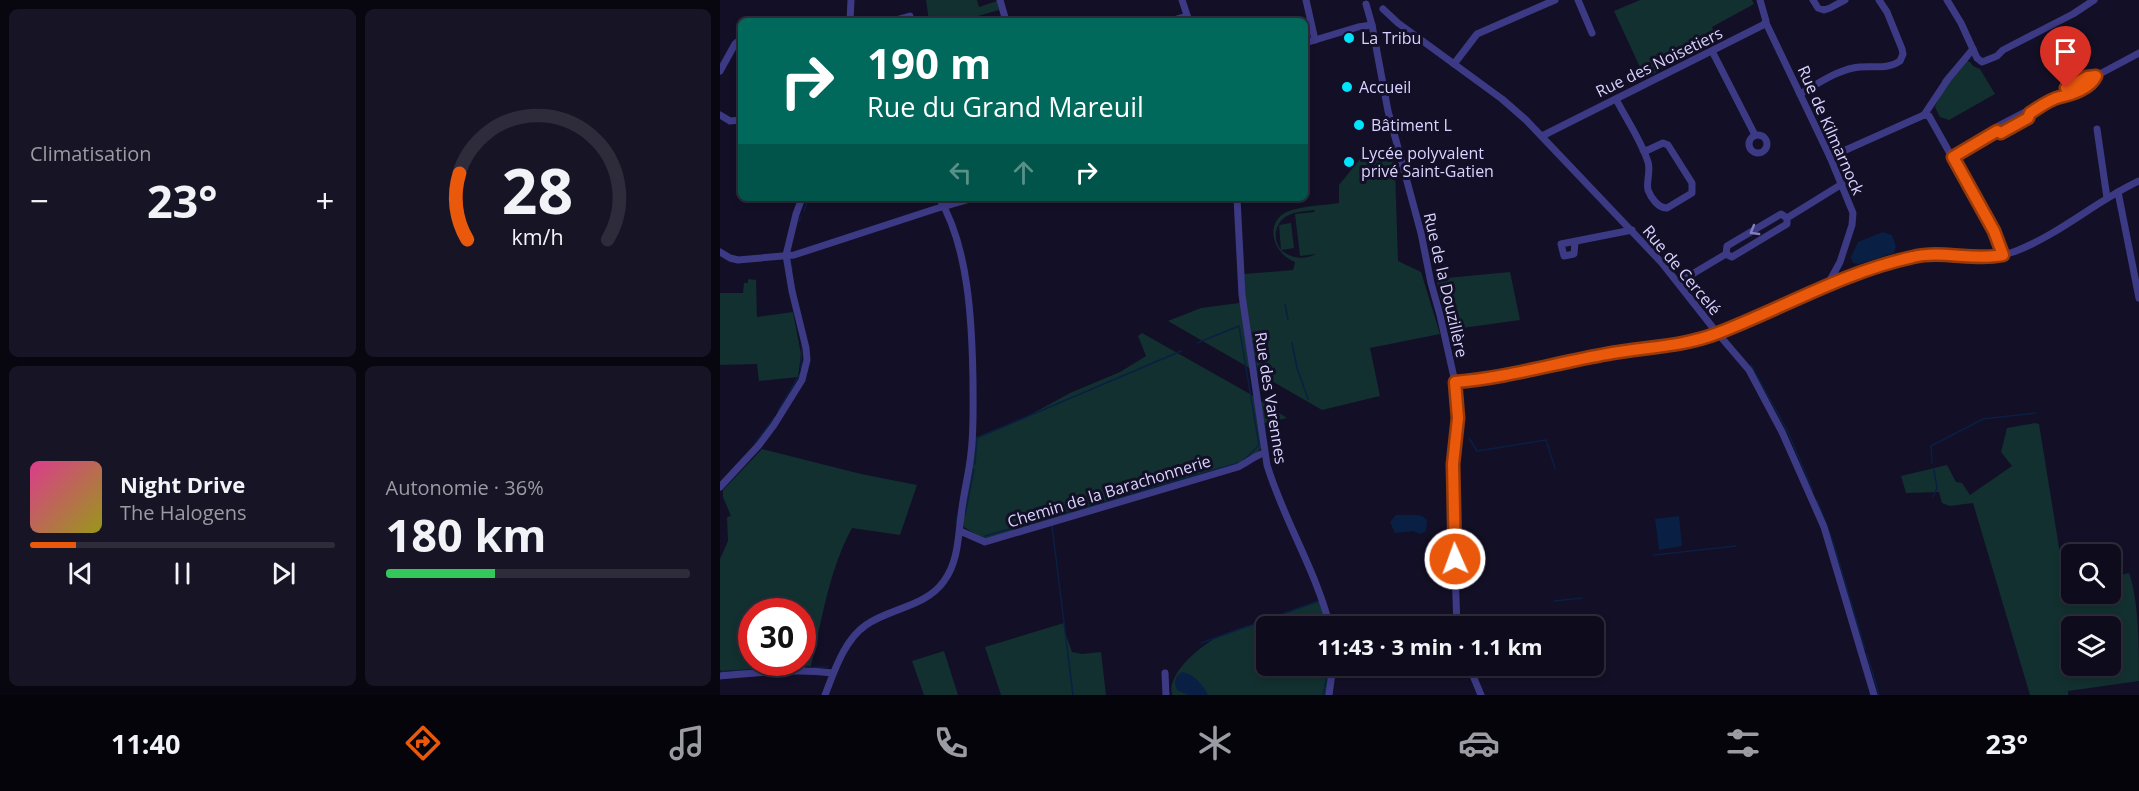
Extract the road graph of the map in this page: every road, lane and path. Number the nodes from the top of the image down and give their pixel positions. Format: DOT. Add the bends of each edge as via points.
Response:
graph roads {
  1 [pos="851,0"];
  2 [pos="1000,0"];
  3 [pos="1182,0"];
  4 [pos="1305,0"];
  5 [pos="1384,0"];
  6 [pos="1556,0"];
  7 [pos="1578,0"];
  8 [pos="1760,0"];
  9 [pos="1813,0"];
  10 [pos="1845,0"];
  11 [pos="1879,0"];
  12 [pos="1947,0"];
  13 [pos="2094,0"];
  14 [pos="1365,2"];
  15 [pos="1383,9"];
  16 [pos="1373,12"];
  17 [pos="910,16"];
  18 [pos="850,18"];
  19 [pos="903,18"];
  20 [pos="1005,18"];
  21 [pos="1188,18"];
  22 [pos="1766,23"];
  23 [pos="1372,25"];
  24 [pos="1592,33"];
  25 [pos="1315,40"];
  26 [pos="738,42"];
  27 [pos="1308,42"];
  28 [pos="1973,49"];
  29 [pos="1712,51"];
  30 [pos="2139,53"];
  31 [pos="1454,64"];
  32 [pos="720,71"];
  33 [pos="1800,94"];
  34 [pos="1616,99"];
  35 [pos="720,115"];
  36 [pos="1924,115"];
  37 [pos="738,120"];
  38 [pos="2097,129"];
  39 [pos="1755,135"];
  40 [pos="1542,136"];
  41 [pos="1643,150"];
  42 [pos="1830,157"];
  43 [pos="1953,157"];
  44 [pos="2139,181"];
  45 [pos="1842,184"];
  46 [pos="2118,192"];
  47 [pos="2107,198"];
  48 [pos="801,201"];
  49 [pos="941,201"];
  50 [pos="946,201"];
  51 [pos="963,201"];
  52 [pos="1237,201"];
  53 [pos="944,206"];
  54 [pos="1787,218"];
  55 [pos="1632,230"];
  56 [pos="1575,242"];
  57 [pos="720,252"];
  58 [pos="1726,254"];
  59 [pos="786,255"];
  60 [pos="2003,255"];
  61 [pos="1679,282"];
  62 [pos="1828,285"];
  63 [pos="2139,298"];
  64 [pos="1718,333"];
  65 [pos="1455,382"];
  66 [pos="1264,453"];
  67 [pos="720,488"];
  68 [pos="960,531"];
  69 [pos="1327,616"];
  70 [pos="1457,616"];
  71 [pos="833,673"];
  72 [pos="1165,673"];
  73 [pos="720,676"];
  74 [pos="1332,676"];
  75 [pos="1473,676"];
  76 [pos="825,695"];
  77 [pos="1166,695"];
  78 [pos="1329,695"];
  79 [pos="1481,695"];
  80 [pos="1874,695"];
  1 -- 18 [label="street"];
  2 -- 20 [label="street"];
  3 -- 21 [label="street"];
  4 -- 25 [label="street"];
  5 -- 15 [label="street"];
  6 -- 31 [label="street" via="1476,34"];
  7 -- 24 [label="street"];
  8 -- 22 [label="street"];
  9 -- 10 [label="street" via="1824,10"];
  11 -- 33 [label="street" via="1902,49 1900,61 1888,67 1847,69"];
  12 -- 28 [label="street"];
  13 -- 28 [label="street" via="1986,61 1977,58"];
  14 -- 16 [label="street"];
  14 -- 23 [label="street, Rue de la Douzillère"];
  15 -- 16 [label="street"];
  15 -- 31 [label="street, Rue de Cercelé"];
  16 -- 23 [label="street, Rue de la Douzillère"];
  17 -- 19 [label="street"];
  22 -- 29 [label="street, Rue des Noisetiers"];
  22 -- 33 [label="street, Rue de Kilmarnock"];
  23 -- 25 [label="street"];
  23 -- 65 [label="street, Rue de la Douzillère" via="1388,111"];
  25 -- 27 [label="street"];
  26 -- 32 [label="street"];
  28 -- 36 [label="street"];
  29 -- 34 [label="street, Rue des Noisetiers"];
  29 -- 39 [label="street"];
  30 -- 43 [label="street" via="2096,76 2092,83 2070,96 2059,97 2030,113 2028,118"];
  31 -- 40 [label="street, Rue de Cercelé" via="1512,107"];
  33 -- 42 [label="street, Rue de Kilmarnock"];
  34 -- 40 [label="street, Rue des Noisetiers"];
  34 -- 41 [label="street"];
  35 -- 37 [label="street"];
  36 -- 42 [label="street"];
  36 -- 43 [label="street" via="1931,118"];
  38 -- 47 [label="street"];
  40 -- 55 [label="street, Rue de Cercelé"];
  41 -- 41 [label="street" via="1668,145 1692,183 1692,193 1667,208 1659,206 1648,188 1650,169"];
  42 -- 45 [label="street, Rue de Kilmarnock"];
  43 -- 60 [label="street"];
  44 -- 46 [label="street"];
  45 -- 54 [label="street"];
  45 -- 62 [label="street, Rue de Kilmarnock" via="1853,220"];
  46 -- 47 [label="street"];
  46 -- 63 [label="street"];
  47 -- 60 [label="street" via="2030,245"];
  48 -- 59 [label="street"];
  49 -- 53 [label="street"];
  50 -- 53 [label="street"];
  51 -- 53 [label="street"];
  52 -- 66 [label="street, Rue des Varennes" via="1243,302"];
  53 -- 59 [label="street"];
  53 -- 68 [label="street" via="960,257 972,326 972,451"];
  54 -- 58 [label="street" via="1787,224 1748,248 1732,257"];
  54 -- 58 [label="street, one-way" via="1781,214 1727,246"];
  55 -- 56 [label="street"];
  55 -- 61 [label="street, Rue de Cercelé"];
  57 -- 59 [label="street" via="738,260"];
  58 -- 61 [label="street"];
  59 -- 67 [label="street" via="806,348 802,380 759,446"];
  60 -- 62 [label="street" via="1913,257"];
  61 -- 64 [label="street, Rue de Cercelé"];
  62 -- 64 [label="street"];
  64 -- 65 [label="street" via="1687,342"];
  64 -- 80 [label="street, Rue de Cercelé" via="1749,370 1807,486 1828,537"];
  65 -- 70 [label="street, Rue de la Douzillère"];
  66 -- 68 [label="street, Chemin de la Barachonnerie" via="1238,467 985,542"];
  66 -- 69 [label="street, Rue des Varennes" via="1275,490 1323,597"];
  68 -- 71 [label="street" via="954,563 938,590 864,626"];
  71 -- 73 [label="street" via="808,670"];
  71 -- 76 [label="street"];
  72 -- 77 [label="street"];
  74 -- 78 [label="street"];
  75 -- 79 [label="street"];
}
